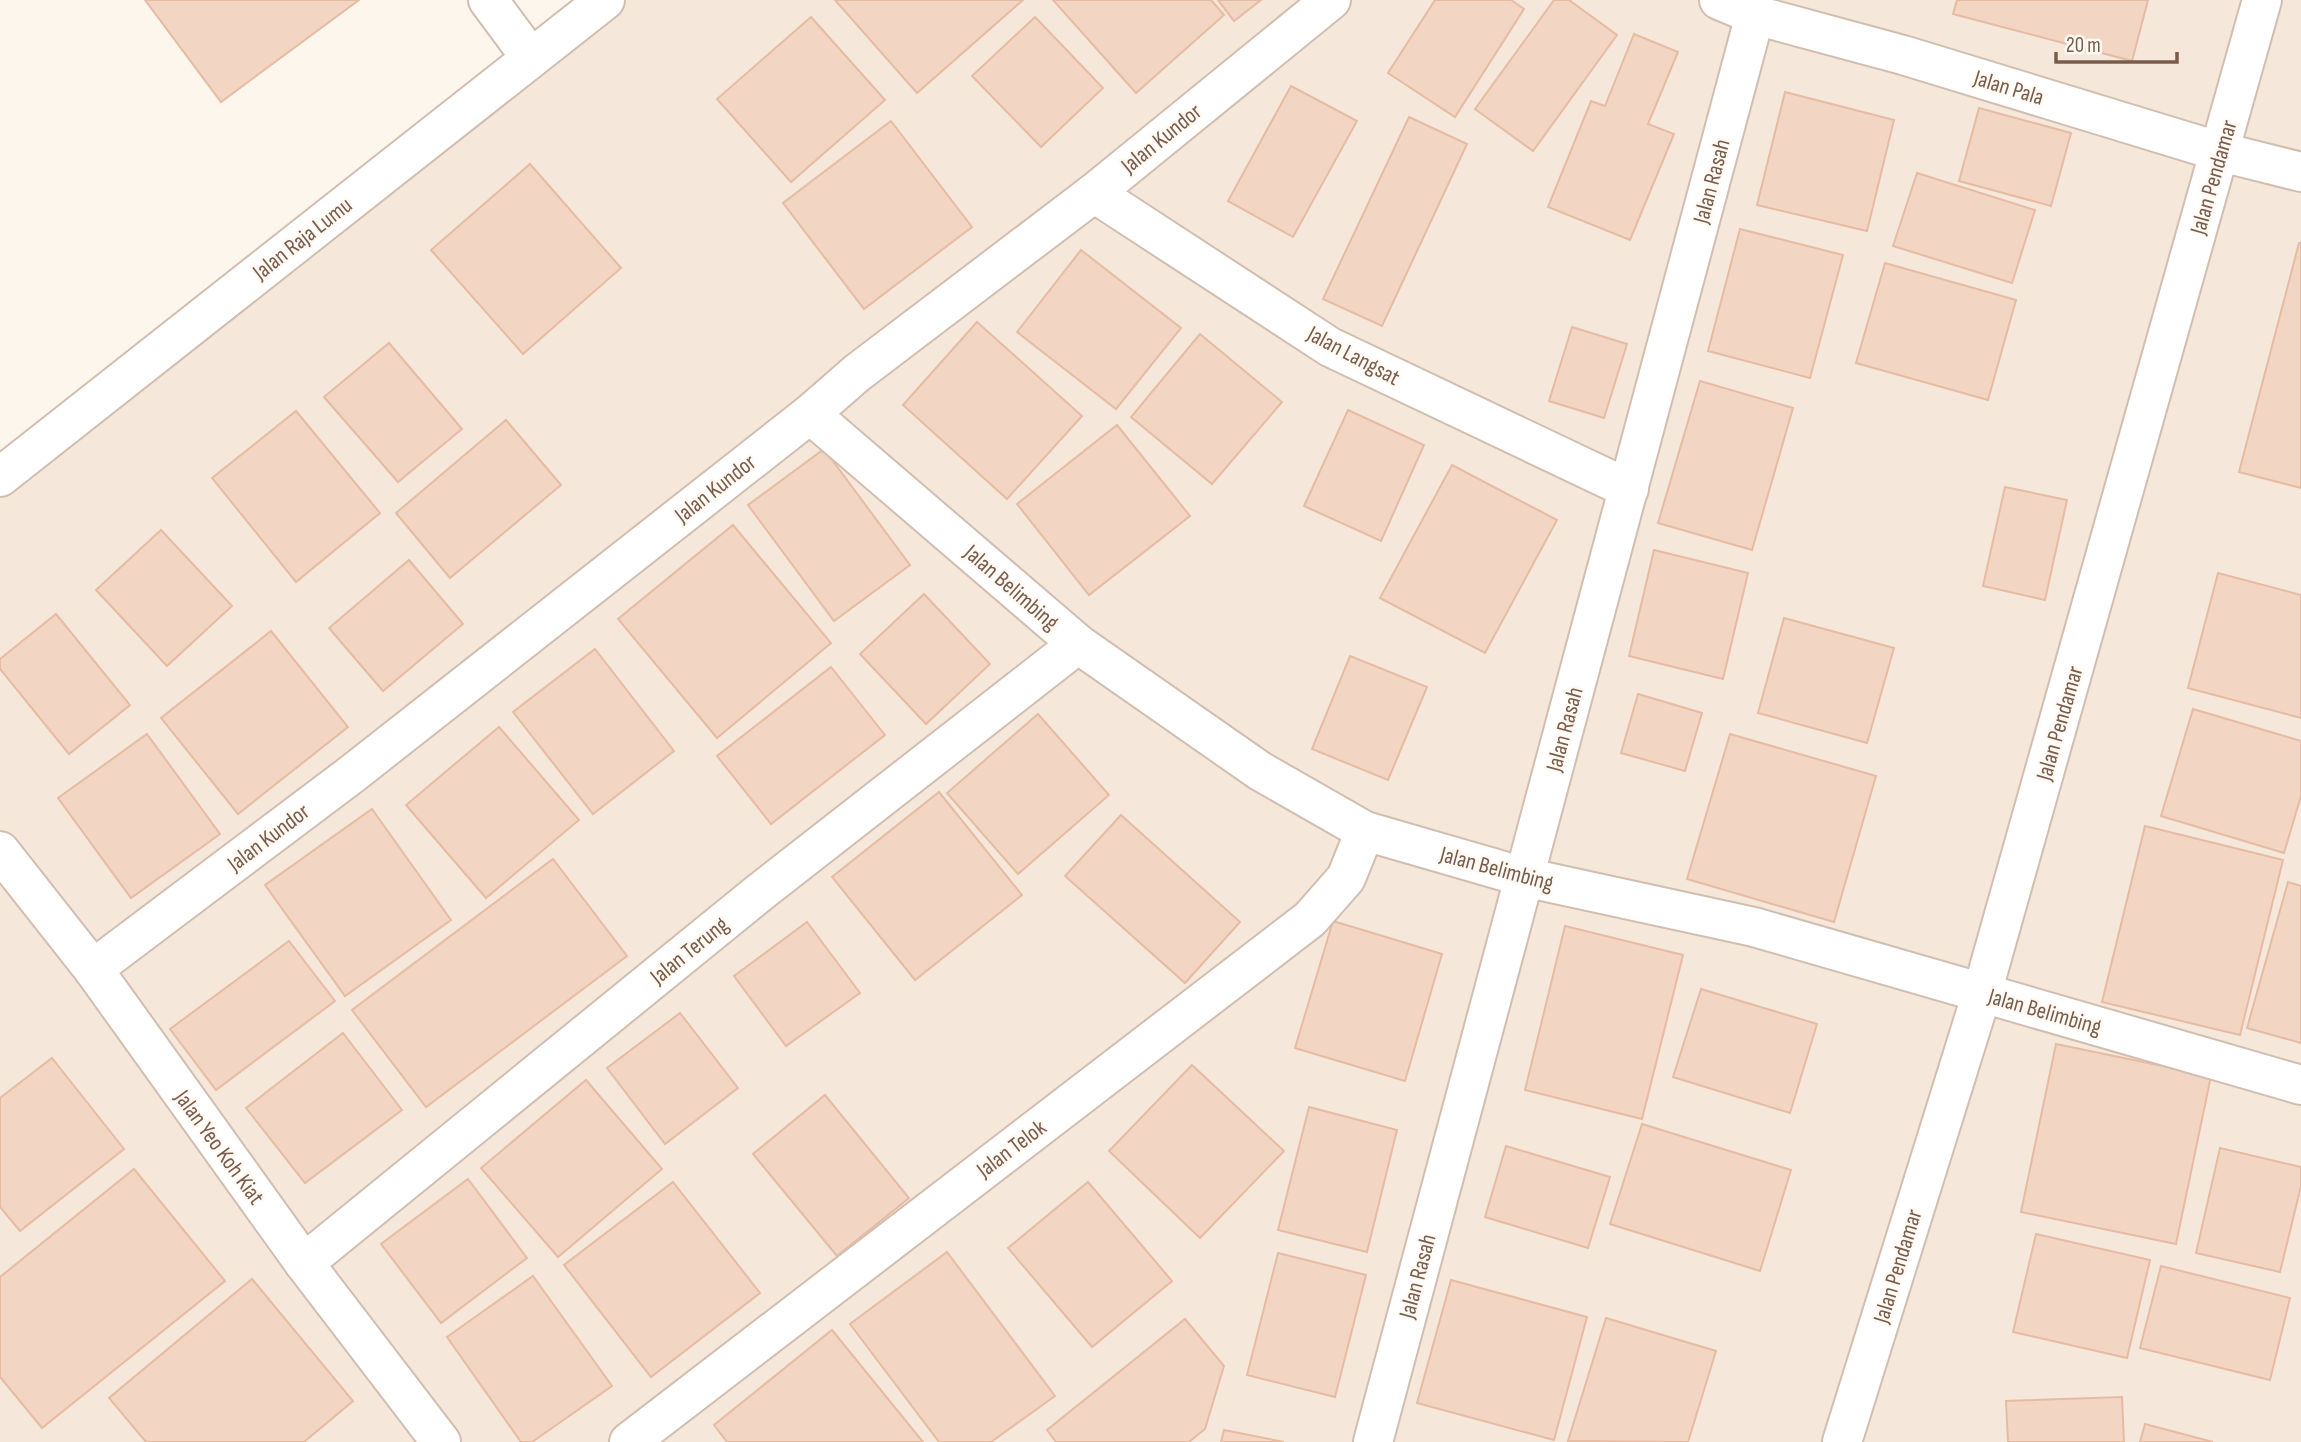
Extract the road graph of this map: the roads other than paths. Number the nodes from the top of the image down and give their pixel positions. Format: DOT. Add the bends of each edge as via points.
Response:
graph roads {
  1 [pos="488,0"];
  2 [pos="605,0"];
  3 [pos="1331,0"];
  4 [pos="1719,0"];
  5 [pos="2262,0"];
  6 [pos="1755,15"];
  7 [pos="531,58"];
  8 [pos="2221,152"];
  9 [pos="2301,172"];
  10 [pos="1094,192"];
  11 [pos="810,414"];
  12 [pos="0,477"];
  13 [pos="1629,489"];
  14 [pos="1078,644"];
  15 [pos="1365,831"];
  16 [pos="0,851"];
  17 [pos="1524,877"];
  18 [pos="93,969"];
  19 [pos="1982,993"];
  20 [pos="2301,1085"];
  21 [pos="304,1263"];
  22 [pos="441,1442"];
  23 [pos="629,1442"];
  24 [pos="1373,1442"];
  25 [pos="1842,1442"];
  1 -- 7 [label="street"];
  2 -- 7 [label="street, Jalan Raja Lumu"];
  3 -- 10 [label="street, Jalan Kundor"];
  4 -- 6 [label="street, Jalan Pala"];
  5 -- 8 [label="street, Jalan Pendamar"];
  6 -- 8 [label="street, Jalan Pala"];
  6 -- 13 [label="street, Jalan Rasah"];
  7 -- 12 [label="street, Jalan Raja Lumu"];
  8 -- 9 [label="street, Jalan Pala"];
  8 -- 19 [label="street, Jalan Pendamar"];
  10 -- 11 [label="street, Jalan Kundor"];
  10 -- 13 [label="street, Jalan Langsat" via="1330,347"];
  11 -- 14 [label="street, Jalan Belimbing"];
  11 -- 18 [label="street, Jalan Kundor" via="352,774"];
  13 -- 17 [label="street, Jalan Rasah"];
  14 -- 15 [label="street, Jalan Belimbing" via="1260,771"];
  14 -- 21 [label="street, Jalan Terung" via="759,893"];
  15 -- 17 [label="street, Jalan Belimbing"];
  15 -- 23 [label="street, Jalan Telok" via="1346,878 1310,919"];
  16 -- 18 [label="street, Jalan Yeo Koh Kiat"];
  17 -- 19 [label="street, Jalan Belimbing" via="1754,927"];
  17 -- 24 [label="street, Jalan Rasah"];
  18 -- 21 [label="street, Jalan Yeo Koh Kiat"];
  19 -- 20 [label="street, Jalan Belimbing"];
  19 -- 25 [label="street, Jalan Pendamar"];
  21 -- 22 [label="street, Jalan Yeo Koh Kiat"];
}
